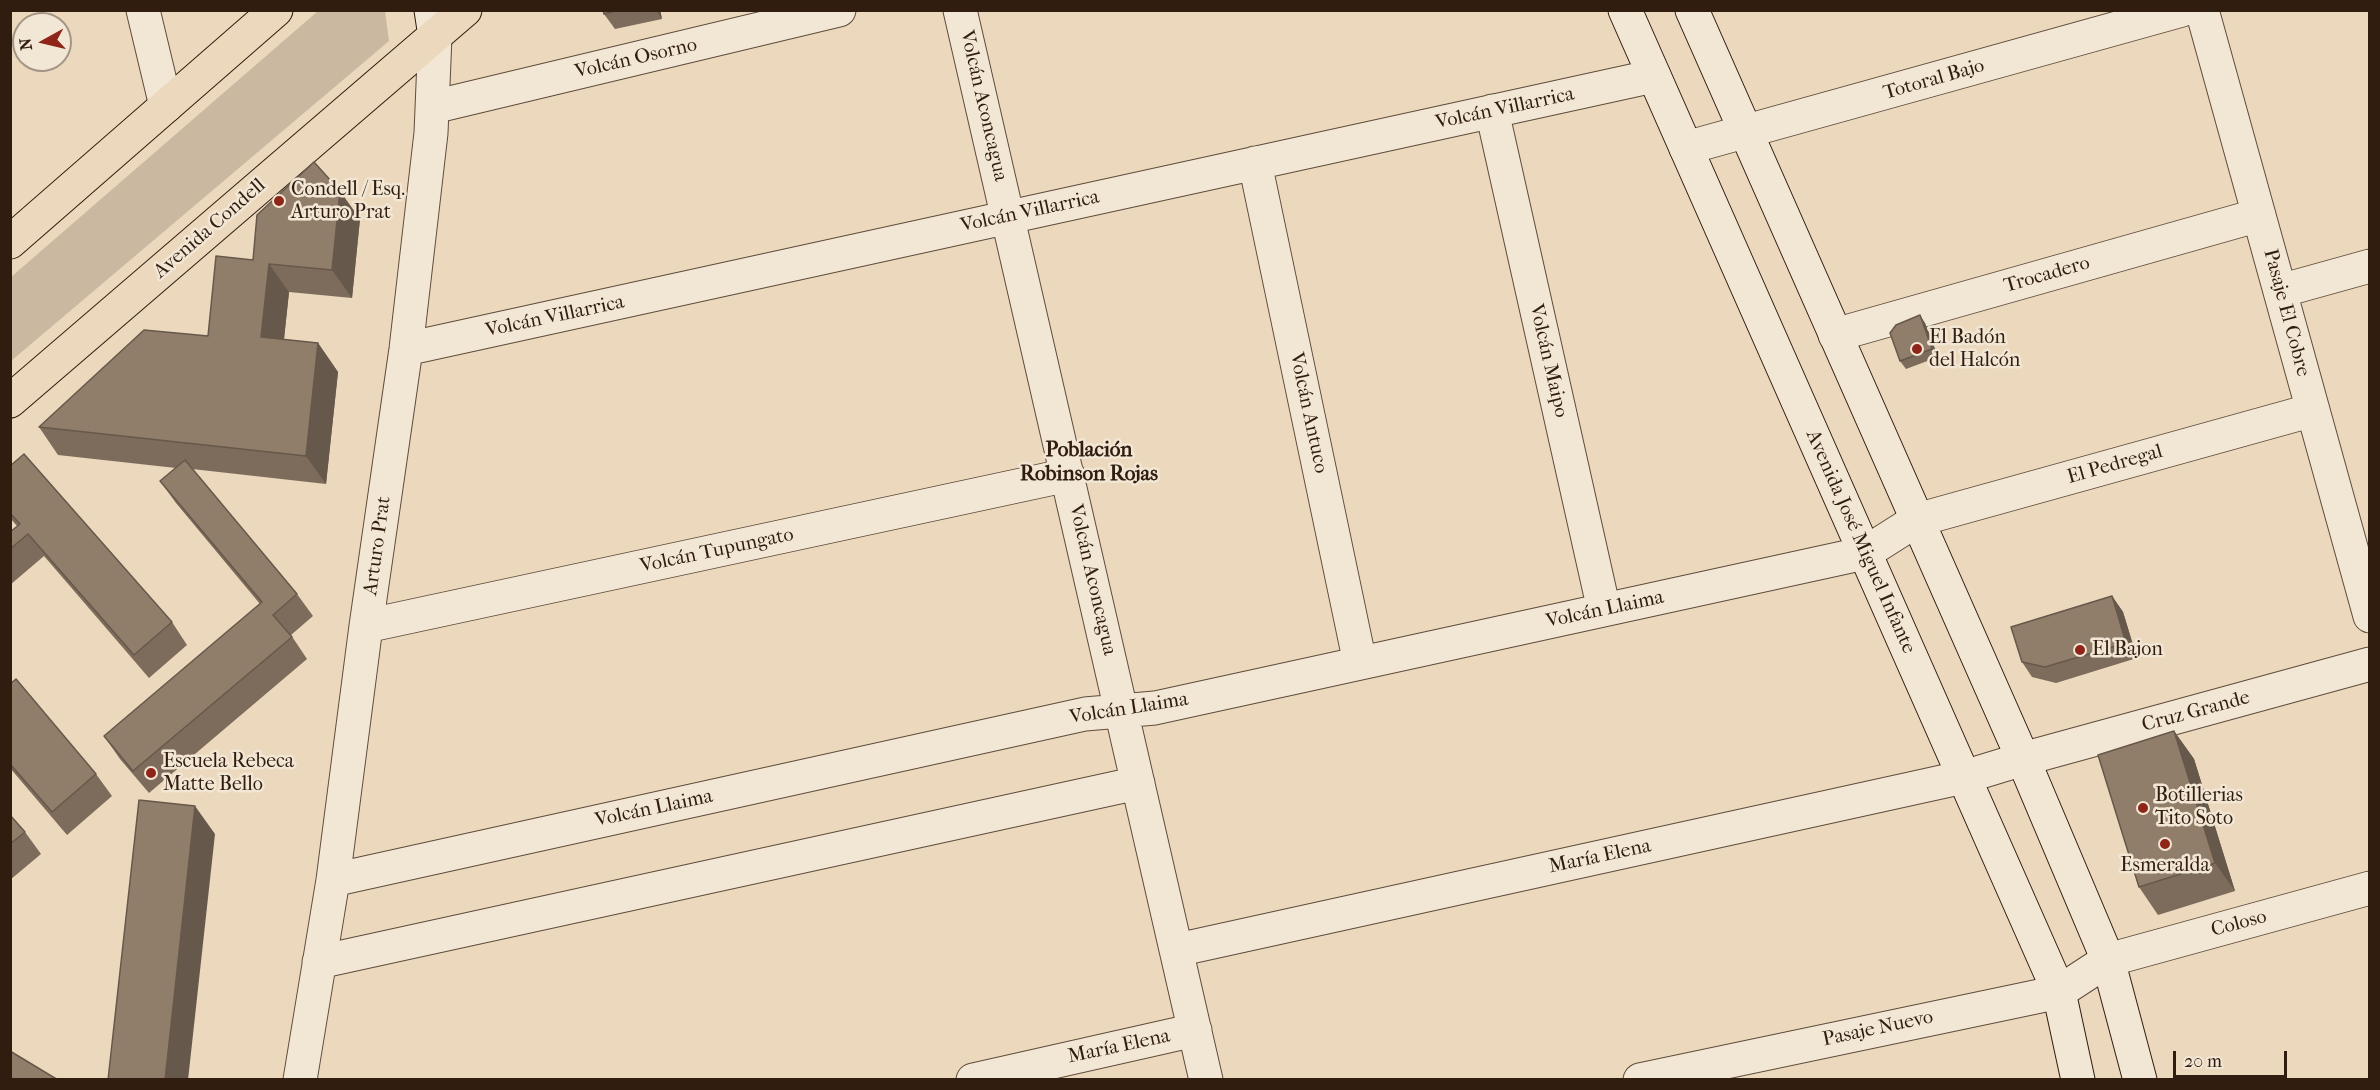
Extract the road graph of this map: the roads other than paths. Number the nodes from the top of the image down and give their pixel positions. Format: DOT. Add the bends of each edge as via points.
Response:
graph roads {
  1 [pos="143,10"];
  2 [pos="276,10"];
  3 [pos="465,10"];
  4 [pos="839,10"];
  5 [pos="960,10"];
  6 [pos="1625,10"];
  7 [pos="1692,10"];
  8 [pos="2182,10"];
  9 [pos="2202,10"];
  10 [pos="433,23"];
  11 [pos="1654,76"];
  12 [pos="166,106"];
  13 [pos="433,107"];
  14 [pos="1492,111"];
  15 [pos="1746,132"];
  16 [pos="1686,148"];
  17 [pos="1255,163"];
  18 [pos="2259,215"];
  19 [pos="1008,217"];
  20 [pos="10,242"];
  21 [pos="2370,266"];
  22 [pos="2280,291"];
  23 [pos="1835,334"];
  24 [pos="406,350"];
  25 [pos="10,401"];
  26 [pos="2313,410"];
  27 [pos="1068,475"];
  28 [pos="1917,520"];
  29 [pos="1865,553"];
  30 [pos="1604,610"];
  31 [pos="2370,616"];
  32 [pos="366,626"];
  33 [pos="1360,663"];
  34 [pos="2370,664"];
  35 [pos="1122,711"];
  36 [pos="2023,759"];
  37 [pos="1964,777"];
  38 [pos="1138,783"];
  39 [pos="333,880"];
  40 [pos="2370,888"];
  41 [pos="1177,950"];
  42 [pos="2108,960"];
  43 [pos="319,962"];
  44 [pos="2059,992"];
  45 [pos="1195,1030"];
  46 [pos="300,1080"];
  47 [pos="973,1080"];
  48 [pos="1206,1080"];
  49 [pos="1640,1080"];
  50 [pos="2078,1080"];
  51 [pos="2140,1080"];
  1 -- 12 [label="street"];
  2 -- 12 [label="main road"];
  3 -- 10 [label="main road, Avenida Condell"];
  4 -- 13 [label="street, Volcán Osorno"];
  5 -- 19 [label="street, Volcán Aconcagua"];
  6 -- 11 [label="street, Avenida José Miguel Infante"];
  7 -- 15 [label="street"];
  8 -- 15 [label="street, Totoral Bajo"];
  9 -- 18 [label="street, Pasaje El Cobre"];
  10 -- 13 [label="street, Arturo Prat"];
  10 -- 25 [label="main road, Avenida Condell"];
  11 -- 14 [label="street, Volcán Villarrica"];
  11 -- 16 [label="street, Avenida José Miguel Infante"];
  12 -- 20 [label="main road"];
  13 -- 24 [label="street, Arturo Prat"];
  14 -- 17 [label="street, Volcán Villarrica"];
  14 -- 30 [label="street, Volcán Maipo"];
  15 -- 16 [label="street, Totoral Bajo"];
  15 -- 23 [label="street"];
  16 -- 29 [label="street, Avenida José Miguel Infante"];
  17 -- 19 [label="street, Volcán Villarrica"];
  17 -- 33 [label="street, Volcán Antuco"];
  18 -- 22 [label="street, Pasaje El Cobre"];
  18 -- 23 [label="street, Trocadero"];
  19 -- 24 [label="street, Volcán Villarrica"];
  19 -- 27 [label="street, Volcán Aconcagua"];
  21 -- 22 [label="street"];
  22 -- 26 [label="street, Pasaje El Cobre"];
  23 -- 28 [label="street"];
  24 -- 32 [label="street, Arturo Prat"];
  26 -- 28 [label="street, El Pedregal"];
  26 -- 31 [label="street, Pasaje El Cobre"];
  27 -- 32 [label="street, Volcán Tupungato"];
  27 -- 35 [label="street, Volcán Aconcagua"];
  28 -- 29 [label="street, Volcán Llaima"];
  28 -- 36 [label="street"];
  29 -- 30 [label="street, Volcán Llaima"];
  29 -- 37 [label="street, Avenida José Miguel Infante"];
  30 -- 33 [label="street, Volcán Llaima"];
  32 -- 39 [label="street, Arturo Prat"];
  33 -- 35 [label="street, Volcán Llaima" via="1155,708"];
  34 -- 36 [label="street, Cruz Grande"];
  35 -- 38 [label="street, Volcán Aconcagua"];
  35 -- 39 [label="street, Volcán Llaima" via="1085,714"];
  36 -- 37 [label="street, María Elena"];
  36 -- 42 [label="street"];
  37 -- 41 [label="street, María Elena"];
  37 -- 44 [label="street, Avenida José Miguel Infante"];
  38 -- 41 [label="street, Volcán Aconcagua"];
  38 -- 43 [label="street"];
  39 -- 43 [label="street, Arturo Prat"];
  40 -- 42 [label="street, Coloso"];
  41 -- 45 [label="street, Volcán Aconcagua"];
  42 -- 44 [label="street, Pasaje Nuevo"];
  42 -- 51 [label="street"];
  43 -- 46 [label="street, Arturo Prat"];
  44 -- 49 [label="street, Pasaje Nuevo"];
  44 -- 50 [label="street, Avenida José Miguel Infante"];
  45 -- 47 [label="street, María Elena"];
  45 -- 48 [label="street, Volcán Aconcagua"];
}
